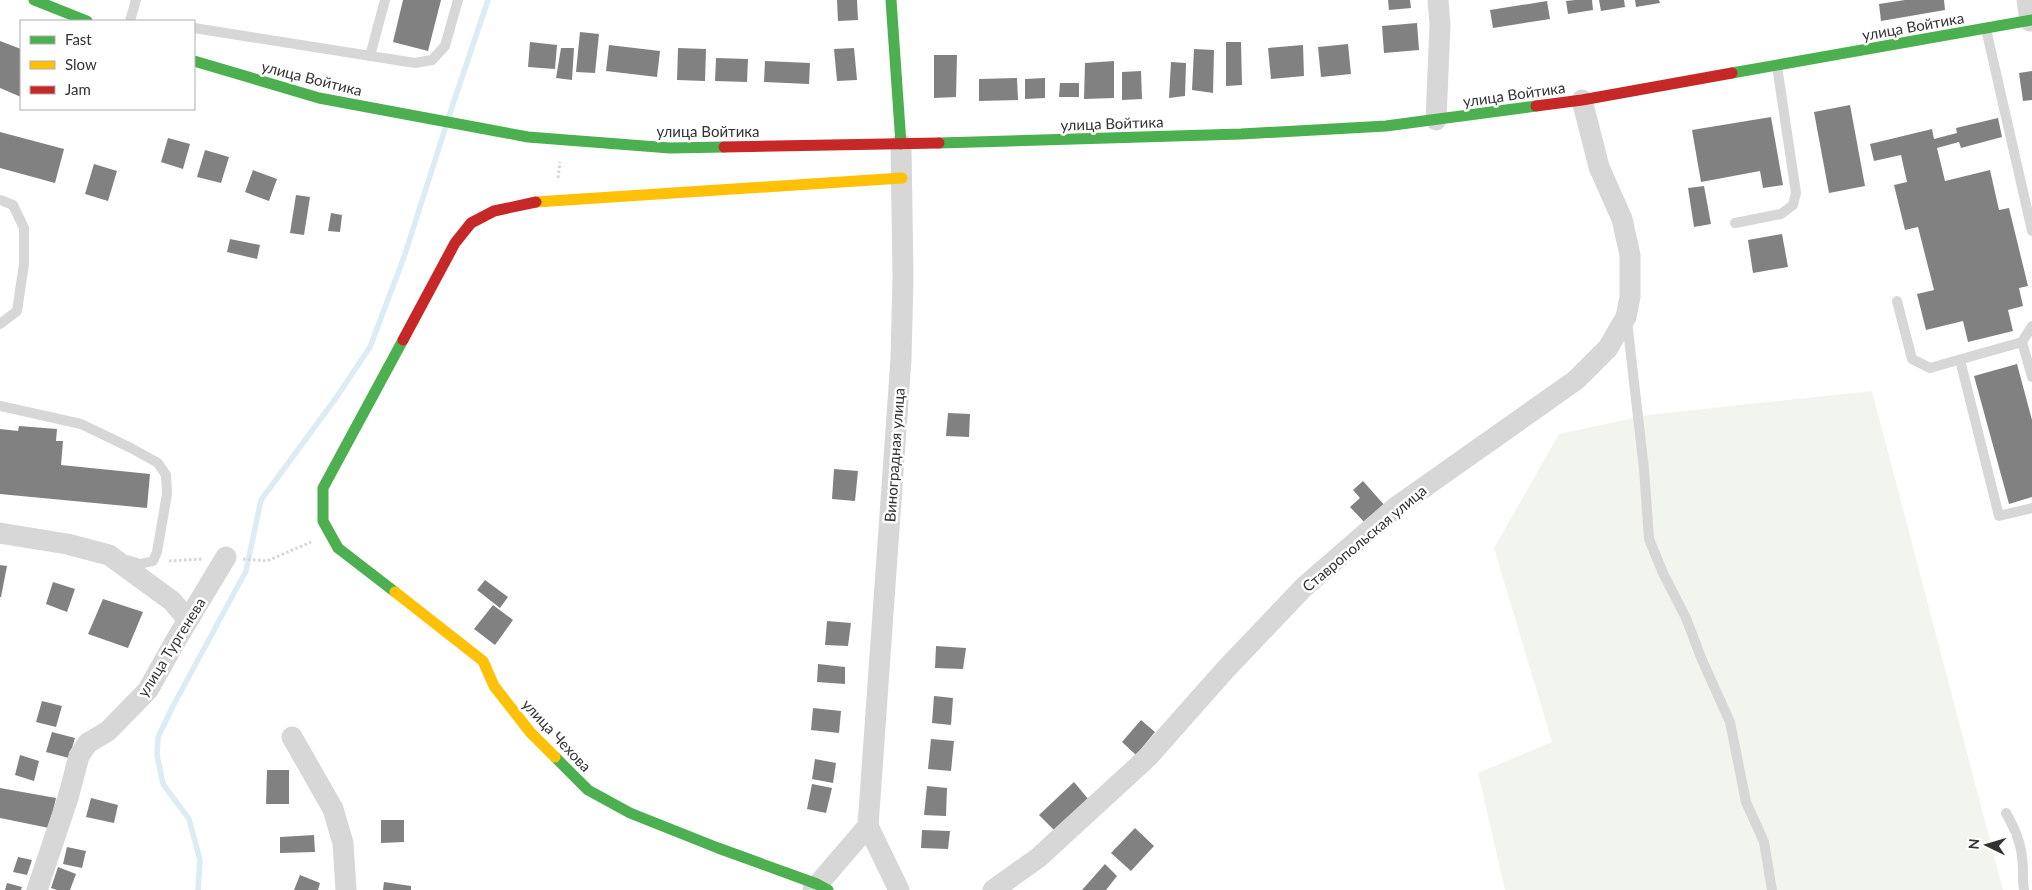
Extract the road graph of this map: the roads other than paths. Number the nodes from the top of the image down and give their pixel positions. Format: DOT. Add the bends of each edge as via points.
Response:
graph roads {
  1 [pos="34,0"];
  2 [pos="136,0"];
  3 [pos="385,0"];
  4 [pos="458,0"];
  5 [pos="892,0"];
  6 [pos="1438,0"];
  7 [pos="2030,14"];
  8 [pos="84,20"];
  9 [pos="130,20"];
  10 [pos="195,28"];
  11 [pos="1986,28"];
  12 [pos="370,56"];
  13 [pos="195,61"];
  14 [pos="1777,65"];
  15 [pos="1582,100"];
  16 [pos="1436,120"];
  17 [pos="901,144"];
  18 [pos="902,178"];
  19 [pos="0,200"];
  20 [pos="1735,223"];
  21 [pos="2032,231"];
  22 [pos="1898,301"];
  23 [pos="1626,317"];
  24 [pos="0,324"];
  25 [pos="2032,326"];
  26 [pos="2022,342"];
  27 [pos="1960,360"];
  28 [pos="2032,377"];
  29 [pos="0,406"];
  30 [pos="2032,508"];
  31 [pos="0,533"];
  32 [pos="109,556"];
  33 [pos="226,557"];
  34 [pos="188,620"];
  35 [pos="292,737"];
  36 [pos="2006,813"];
  37 [pos="868,826"];
  38 [pos="819,888"];
  39 [pos="37,890"];
  40 [pos="346,890"];
  41 [pos="899,890"];
  42 [pos="993,890"];
  43 [pos="1772,890"];
  44 [pos="2024,890"];
  1 -- 8 [label="main road"];
  2 -- 9 [label="lane"];
  3 -- 12 [label="lane"];
  4 -- 12 [label="lane" via="445,46 432,60 415,63"];
  5 -- 17 [label="main road, Виноградная улица"];
  6 -- 16 [label="street"];
  7 -- 11 [label="main road, улица Войтика"];
  10 -- 12 [label="lane"];
  11 -- 14 [label="main road, улица Войтика"];
  11 -- 21 [label="lane"];
  13 -- 17 [label="main road, улица Войтика" via="319,98 562,141 670,148"];
  14 -- 15 [label="main road, улица Войтика"];
  14 -- 20 [label="lane" via="1796,193 1793,205 1781,214"];
  15 -- 16 [label="main road, улица Войтика"];
  15 -- 23 [label="street, Ставропольская улица" via="1599,167 1622,220 1630,255 1630,297"];
  16 -- 17 [label="main road, улица Войтика" via="1332,130"];
  17 -- 18 [label="street, Виноградная улица"];
  18 -- 37 [label="street, Виноградная улица" via="901,359"];
  18 -- 38 [label="main road, улица Чехова" via="531,202 494,211 471,223 455,243 323,488 323,521 338,548 483,661 494,686 530,732 588,790 630,813"];
  19 -- 24 [label="lane" via="13,204 24,228 24,264 17,311"];
  22 -- 27 [label="lane" via="1912,359 1930,368"];
  23 -- 42 [label="street, Ставропольская улица" via="1608,348 1576,380 1396,507 1304,587 1148,757 1038,858"];
  23 -- 43 [label="lane" via="1650,539 1730,722 1746,802 1764,842"];
  25 -- 26 [label="lane"];
  26 -- 27 [label="lane"];
  26 -- 28 [label="lane"];
  27 -- 30 [label="lane" via="1999,516"];
  29 -- 32 [label="lane" via="81,424 158,463 166,475 167,494 153,562 140,564"];
  31 -- 32 [label="street" via="67,544"];
  32 -- 34 [label="street" via="172,600"];
  33 -- 34 [label="street, улица Тургенева"];
  34 -- 39 [label="street, улица Тургенева" via="148,690 108,731 88,743 79,756"];
  35 -- 40 [label="street" via="333,809 343,843"];
  36 -- 44 [label="lane" via="2015,828 2022,858"];
  37 -- 38 [label="street"];
  37 -- 41 [label="street"];
}
